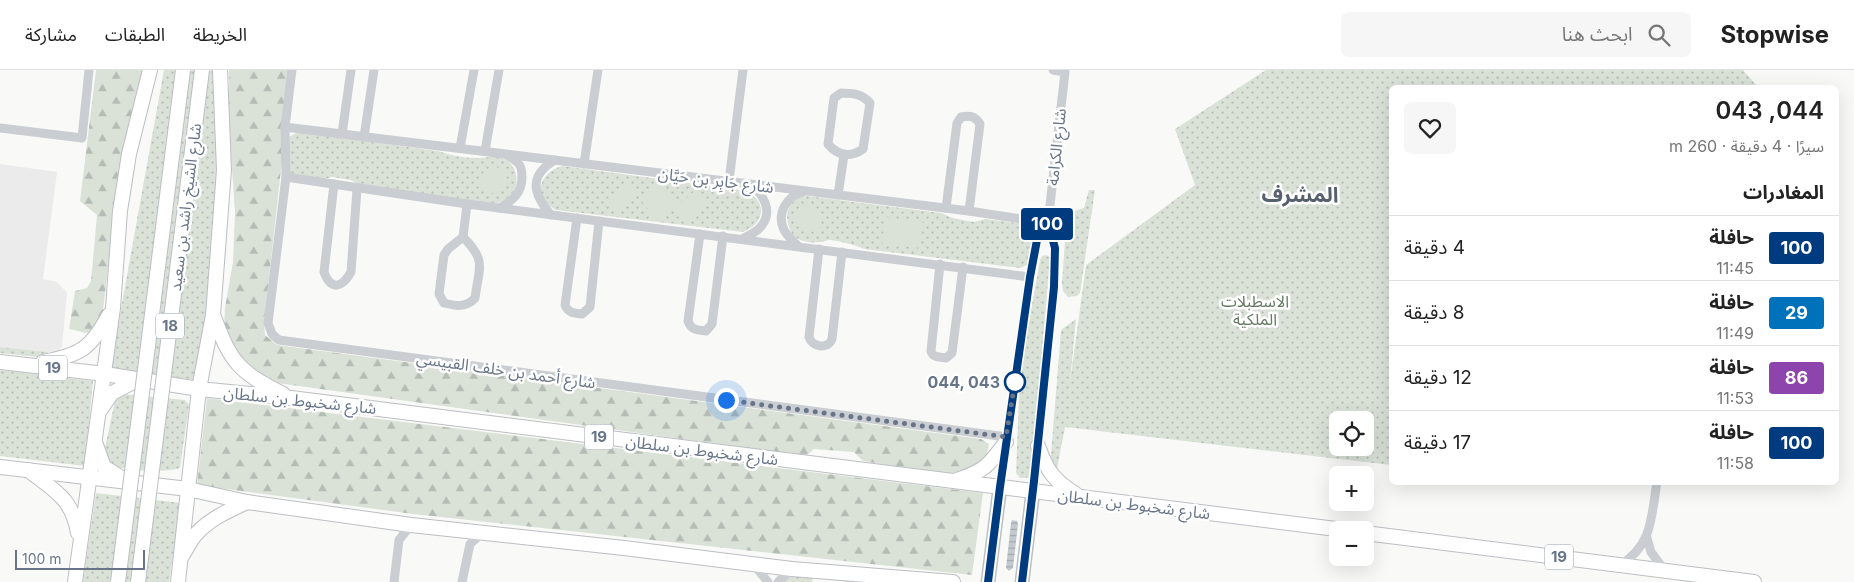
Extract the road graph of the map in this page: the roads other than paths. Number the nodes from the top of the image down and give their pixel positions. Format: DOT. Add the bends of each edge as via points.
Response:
graph roads {
  1 [pos="89,70"];
  2 [pos="150,70"];
  3 [pos="183,70"];
  4 [pos="202,70"];
  5 [pos="220,70"];
  6 [pos="292,70"];
  7 [pos="351,70"];
  8 [pos="374,70"];
  9 [pos="474,70"];
  10 [pos="499,70"];
  11 [pos="598,70"];
  12 [pos="742,70"];
  13 [pos="1053,70"];
  14 [pos="285,127"];
  15 [pos="0,128"];
  16 [pos="342,134"];
  17 [pos="364,136"];
  18 [pos="460,148"];
  19 [pos="486,152"];
  20 [pos="504,154"];
  21 [pos="844,155"];
  22 [pos="555,160"];
  23 [pos="584,164"];
  24 [pos="286,177"];
  25 [pos="729,181"];
  26 [pos="334,184"];
  27 [pos="749,185"];
  28 [pos="358,189"];
  29 [pos="806,191"];
  30 [pos="838,195"];
  31 [pos="467,204"];
  32 [pos="500,208"];
  33 [pos="946,208"];
  34 [pos="969,211"];
  35 [pos="551,215"];
  36 [pos="577,218"];
  37 [pos="599,222"];
  38 [pos="1048,223"];
  39 [pos="700,234"];
  40 [pos="723,236"];
  41 [pos="463,237"];
  42 [pos="742,239"];
  43 [pos="798,246"];
  44 [pos="819,248"];
  45 [pos="842,252"];
  46 [pos="940,264"];
  47 [pos="963,267"];
  48 [pos="1030,277"];
  49 [pos="113,308"];
  50 [pos="213,315"];
  51 [pos="0,362"];
  52 [pos="29,365"];
  53 [pos="105,374"];
  54 [pos="139,379"];
  55 [pos="171,384"];
  56 [pos="199,389"];
  57 [pos="291,398"];
  58 [pos="99,413"];
  59 [pos="196,416"];
  60 [pos="94,439"];
  61 [pos="1006,439"];
  62 [pos="1038,446"];
  63 [pos="190,460"];
  64 [pos="0,467"];
  65 [pos="28,470"];
  66 [pos="88,477"];
  67 [pos="952,481"];
  68 [pos="127,482"];
  69 [pos="1656,485"];
  70 [pos="156,486"];
  71 [pos="1000,487"];
  72 [pos="188,490"];
  73 [pos="1033,491"];
  74 [pos="1080,497"];
  75 [pos="247,502"];
  76 [pos="390,522"];
  77 [pos="410,525"];
  78 [pos="1329,528"];
  79 [pos="482,533"];
  80 [pos="1374,534"];
  81 [pos="1647,538"];
  82 [pos="399,540"];
  83 [pos="80,544"];
  84 [pos="180,558"];
  85 [pos="754,565"];
  86 [pos="1620,565"];
  87 [pos="792,569"];
  88 [pos="1665,571"];
  89 [pos="935,581"];
  90 [pos="75,582"];
  91 [pos="118,582"];
  92 [pos="138,582"];
  93 [pos="178,582"];
  94 [pos="394,582"];
  95 [pos="462,582"];
  96 [pos="768,582"];
  97 [pos="778,582"];
  98 [pos="953,582"];
  99 [pos="988,582"];
  100 [pos="1022,582"];
  101 [pos="1754,582"];
  1 -- 15 [label="street" via="82,138"];
  2 -- 49 [label="main road" via="129,154"];
  3 -- 91 [label="main road, شارع الشيخ راشد بن سعيد / 18, bridge"];
  4 -- 92 [label="main road, شارع الشيخ راشد بن سعيد / 18, bridge"];
  5 -- 50 [label="main road" via="224,170"];
  6 -- 14 [label="street, شارع أحمد بن خلف القبيسي"];
  7 -- 16 [label="street"];
  8 -- 17 [label="street"];
  9 -- 18 [label="street"];
  10 -- 19 [label="street"];
  11 -- 23 [label="street"];
  12 -- 25 [label="street"];
  13 -- 38 [label="street, شارع الكرامة" via="1064,72"];
  14 -- 16 [label="street, شارع جَابِر بن حَيَّان"];
  14 -- 24 [label="street, شارع أحمد بن خلف القبيسي"];
  16 -- 17 [label="street, شارع جَابِر بن حَيَّان"];
  17 -- 18 [label="street, شارع جَابِر بن حَيَّان"];
  18 -- 19 [label="street, شارع جَابِر بن حَيَّان"];
  19 -- 20 [label="street, شارع جَابِر بن حَيَّان"];
  20 -- 22 [label="street, شارع جَابِر بن حَيَّان"];
  20 -- 32 [label="street" via="519,164 522,183 514,199"];
  21 -- 21 [label="street" via="856,154 863,149 865,140 870,103 853,93 841,93 834,98 828,144"];
  21 -- 30 [label="street"];
  22 -- 23 [label="street, شارع جَابِر بن حَيَّان"];
  22 -- 35 [label="street" via="538,173 536,183 540,202"];
  23 -- 25 [label="street, شارع جَابِر بن حَيَّان"];
  24 -- 26 [label="street"];
  24 -- 61 [label="street, شارع أحمد بن خلف القبيسي" via="268,323 272,334 279,340"];
  25 -- 27 [label="street, شارع جَابِر بن حَيَّان"];
  26 -- 28 [label="street"];
  26 -- 28 [label="street" via="324,272 330,283 335,285 340,285 351,272"];
  27 -- 29 [label="street, شارع جَابِر بن حَيَّان"];
  27 -- 42 [label="street" via="760,191 765,201 766,218 762,226"];
  28 -- 31 [label="street"];
  29 -- 30 [label="street, شارع جَابِر بن حَيَّان"];
  29 -- 43 [label="street" via="794,194 784,206 782,215 784,230"];
  30 -- 33 [label="street, شارع جَابِر بن حَيَّان"];
  31 -- 32 [label="street"];
  31 -- 41 [label="street"];
  32 -- 35 [label="street"];
  33 -- 34 [label="street, شارع جَابِر بن حَيَّان"];
  33 -- 34 [label="street" via="957,123 961,117 969,116 977,118 980,124"];
  34 -- 38 [label="street, شارع جَابِر بن حَيَّان"];
  35 -- 36 [label="street"];
  36 -- 37 [label="street"];
  36 -- 37 [label="street" via="565,305 572,313 582,314 590,307"];
  37 -- 39 [label="street"];
  38 -- 48 [label="street, شارع الكرامة" via="1037,240"];
  38 -- 62 [label="street, شارع الكرامة" via="1055,248 1054,287"];
  39 -- 40 [label="street"];
  39 -- 40 [label="street" via="688,321 694,329 706,331 712,324"];
  40 -- 42 [label="street"];
  41 -- 41 [label="street" via="476,250 480,260 475,298 465,306 455,306 444,303 439,294 444,255"];
  42 -- 43 [label="street"];
  43 -- 44 [label="street"];
  44 -- 45 [label="street"];
  44 -- 45 [label="street" via="809,337 814,344 826,346 832,339"];
  45 -- 46 [label="street"];
  46 -- 47 [label="street"];
  46 -- 47 [label="street" via="931,351 936,357 946,358 952,353"];
  47 -- 48 [label="street"];
  48 -- 61 [label="street, شارع الكرامة"];
  49 -- 52 [label="main road" via="98,336 85,348 62,359"];
  49 -- 53 [label="main road"];
  50 -- 56 [label="main road"];
  50 -- 57 [label="main road" via="236,363 254,378"];
  51 -- 52 [label="main road, شارع شخبوط بن سلطان / 19"];
  52 -- 53 [label="main road, شارع شخبوط بن سلطان / 19"];
  53 -- 54 [label="main road, شارع شخبوط بن سلطان / 19"];
  53 -- 58 [label="main road"];
  54 -- 55 [label="main road, شارع شخبوط بن سلطان / 19"];
  54 -- 58 [label="main road" via="112,393"];
  55 -- 56 [label="main road, شارع شخبوط بن سلطان / 19"];
  55 -- 59 [label="main road" via="190,399"];
  56 -- 57 [label="main road, شارع شخبوط بن سلطان / 19"];
  56 -- 59 [label="main road"];
  57 -- 67 [label="main road, شارع شخبوط بن سلطان / 19"];
  58 -- 60 [label="main road"];
  59 -- 63 [label="main road"];
  60 -- 66 [label="main road"];
  60 -- 68 [label="main road" via="104,467"];
  61 -- 67 [label="main road" via="984,469"];
  61 -- 71 [label="street, شارع الكرامة"];
  62 -- 73 [label="street, شارع الكرامة"];
  62 -- 74 [label="main road" via="1053,478"];
  63 -- 70 [label="main road" via="182,476"];
  63 -- 72 [label="main road"];
  64 -- 65 [label="main road"];
  65 -- 66 [label="main road"];
  65 -- 83 [label="main road" via="68,504 75,516"];
  66 -- 68 [label="main road"];
  66 -- 83 [label="main road"];
  67 -- 71 [label="main road, شارع شخبوط بن سلطان / 19"];
  68 -- 70 [label="main road"];
  69 -- 81 [label="street"];
  70 -- 72 [label="main road"];
  71 -- 73 [label="main road, شارع شخبوط بن سلطان / 19"];
  71 -- 99 [label="main road, شارع الكرامة"];
  72 -- 75 [label="main road"];
  72 -- 84 [label="main road"];
  73 -- 74 [label="main road, شارع شخبوط بن سلطان / 19"];
  73 -- 100 [label="main road, شارع الكرامة"];
  74 -- 78 [label="main road, شارع شخبوط بن سلطان / 19"];
  75 -- 76 [label="main road"];
  75 -- 84 [label="main road" via="204,526"];
  76 -- 77 [label="main road"];
  76 -- 82 [label="street"];
  77 -- 79 [label="main road"];
  77 -- 82 [label="street"];
  79 -- 85 [label="main road"];
  79 -- 95 [label="street" via="470,544"];
  80 -- 86 [label="main road, 19"];
  81 -- 86 [label="street" via="1633,556"];
  81 -- 88 [label="street" via="1651,552"];
  82 -- 94 [label="street"];
  83 -- 90 [label="main road"];
  84 -- 93 [label="main road"];
  85 -- 87 [label="main road"];
  85 -- 96 [label="street"];
  86 -- 88 [label="main road, 19"];
  87 -- 89 [label="main road"];
  87 -- 97 [label="street"];
  88 -- 101 [label="main road, 19"];
  89 -- 98 [label="main road"];
}
